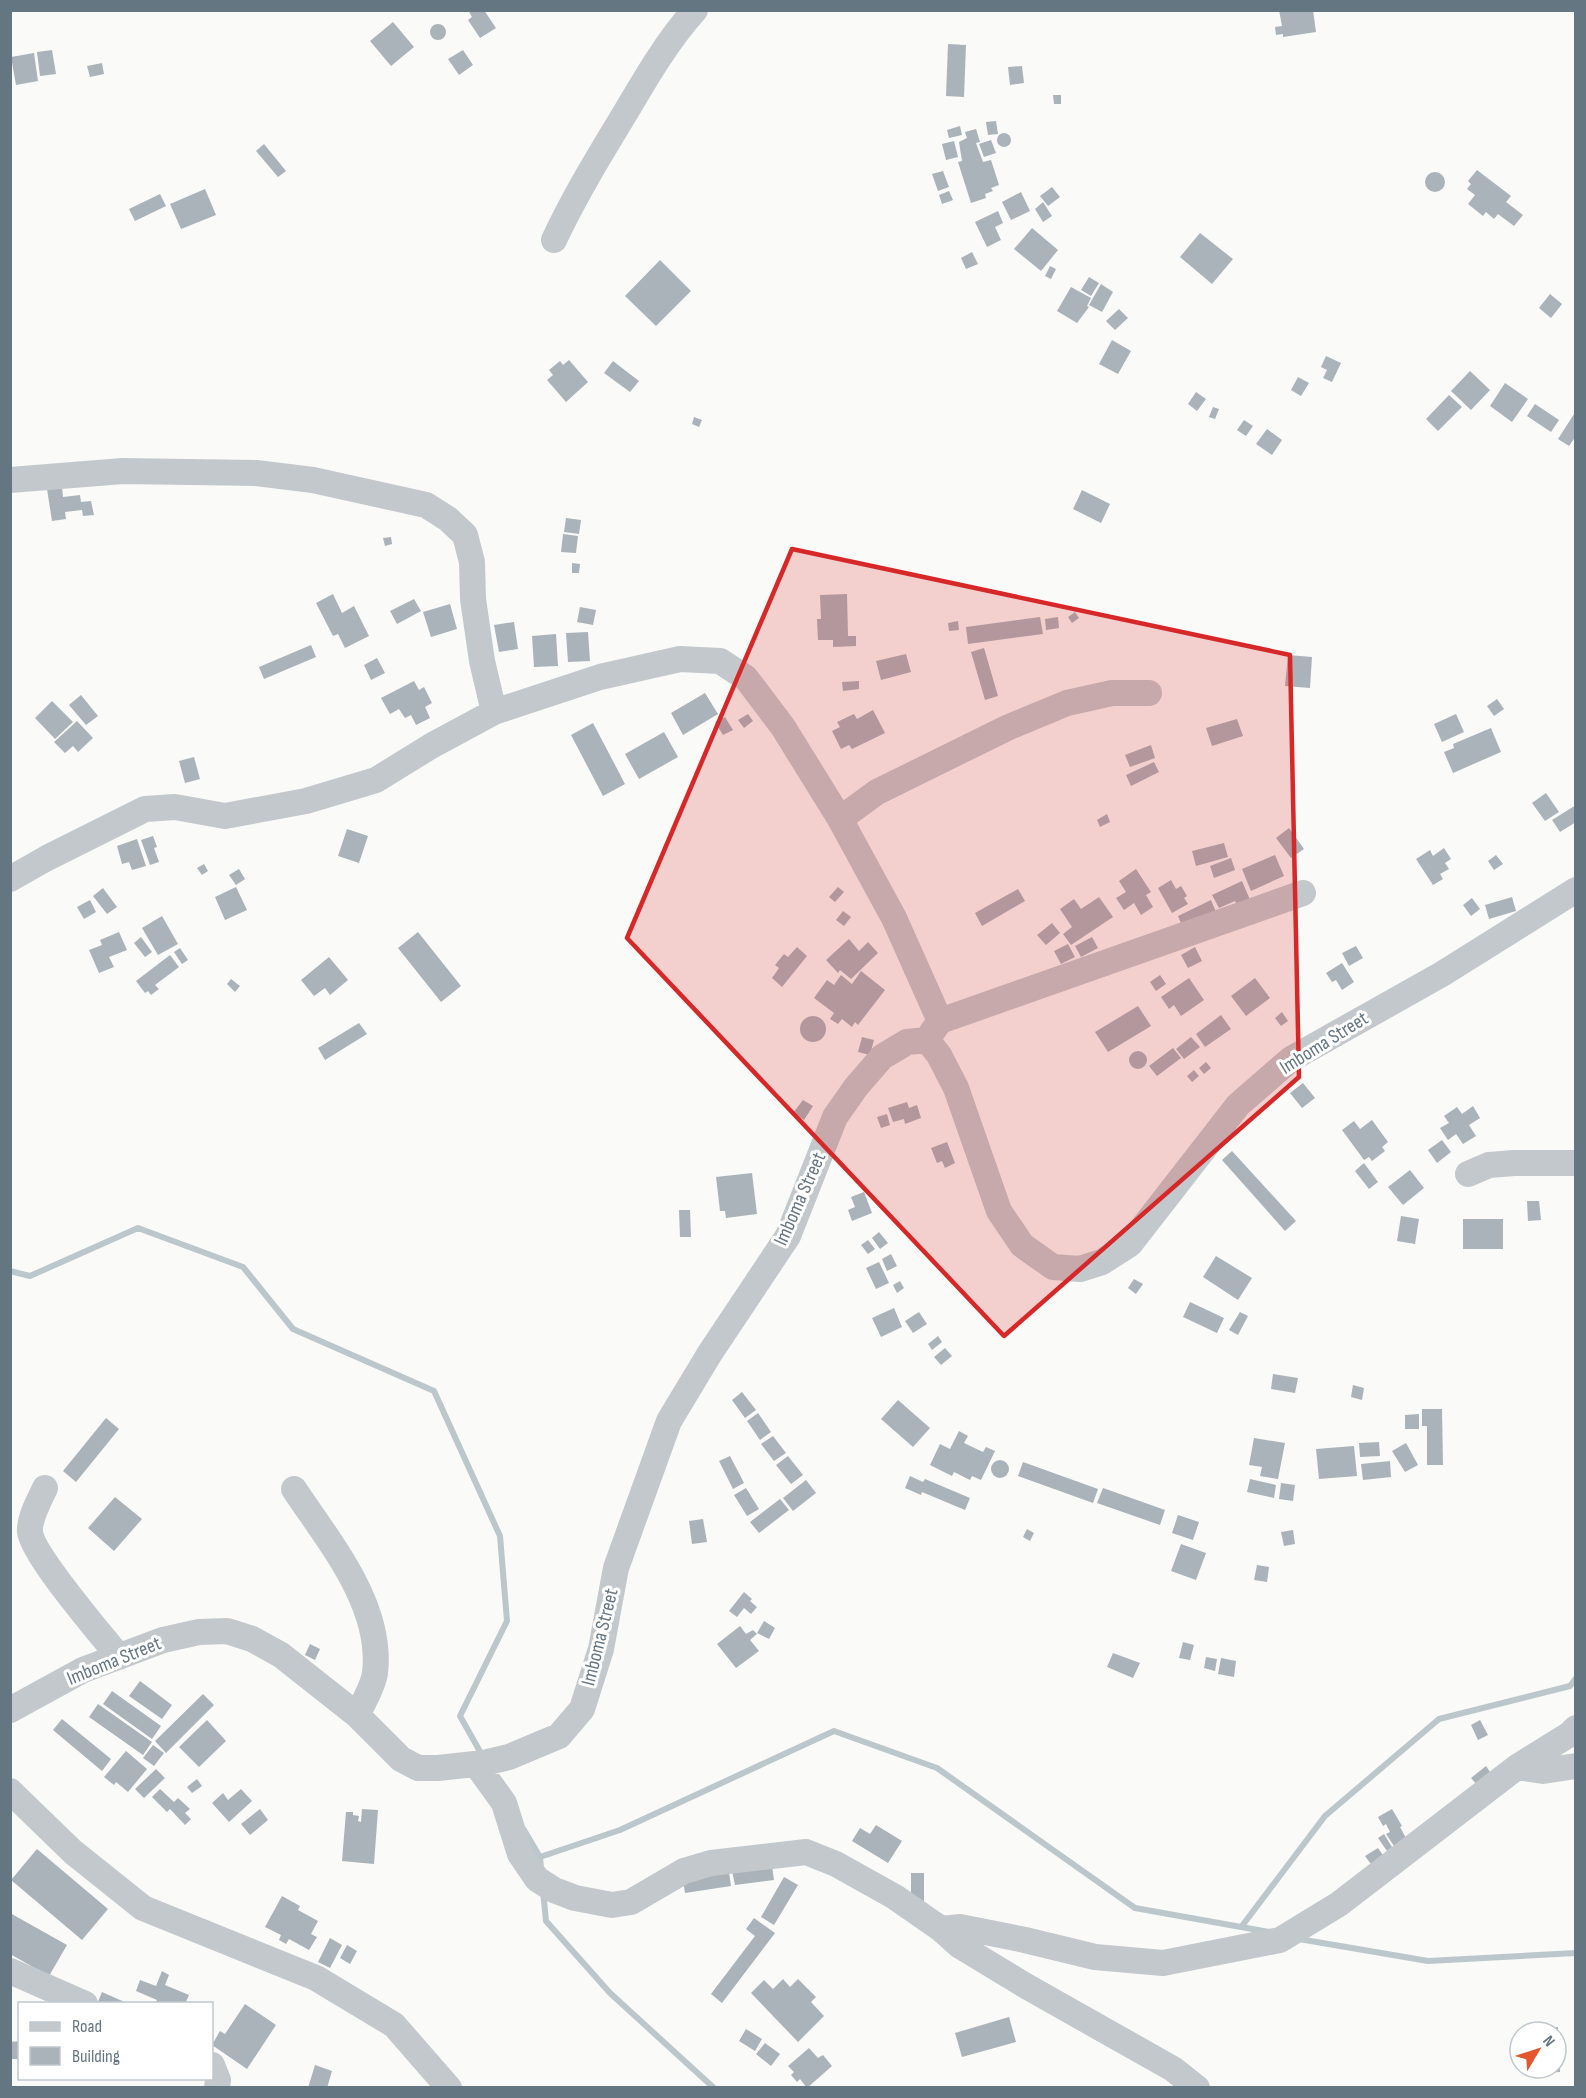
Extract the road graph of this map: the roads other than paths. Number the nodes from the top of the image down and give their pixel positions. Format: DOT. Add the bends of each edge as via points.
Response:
graph roads {
  1 [pos="695,10"];
  2 [pos="554,240"];
  3 [pos="10,480"];
  4 [pos="1149,693"];
  5 [pos="494,712"];
  6 [pos="840,819"];
  7 [pos="10,879"];
  8 [pos="1575,890"];
  9 [pos="1303,893"];
  10 [pos="933,1030"];
  11 [pos="1575,1163"];
  12 [pos="1468,1174"];
  13 [pos="45,1488"];
  14 [pos="294,1489"];
  15 [pos="118,1657"];
  16 [pos="10,1710"];
  17 [pos="357,1715"];
  18 [pos="1575,1728"];
  19 [pos="480,1763"];
  20 [pos="1517,1767"];
  21 [pos="1575,1767"];
  22 [pos="10,1791"];
  23 [pos="941,1929"];
  24 [pos="10,1971"];
  25 [pos="80,2002"];
  26 [pos="213,2068"];
  27 [pos="217,2088"];
  28 [pos="449,2088"];
  29 [pos="1197,2088"];
  1 -- 2 [label="street" via="635,96 573,198"];
  3 -- 5 [label="street" via="123,471 256,473 313,480 426,505 465,535 472,562 482,661"];
  4 -- 6 [label="street" via="1112,693 1067,703 877,792"];
  5 -- 6 [label="street" via="600,677 681,659 720,661 746,678 783,727"];
  5 -- 7 [label="street" via="376,780 306,801 225,816 175,807 145,809"];
  6 -- 10 [label="street" via="894,918"];
  8 -- 10 [label="street, Imboma Street" via="1442,974 1291,1059 1238,1105 1130,1244 1102,1262 1080,1269 1053,1267 1022,1245 999,1211"];
  9 -- 10 [label="street"];
  10 -- 19 [label="street, Imboma Street" via="882,1057 835,1117 788,1236 669,1420 616,1568 602,1648 582,1709 559,1736 509,1757"];
  11 -- 12 [label="street" via="1514,1162 1489,1165"];
  13 -- 15 [label="street" via="30,1531 34,1545"];
  14 -- 17 [label="street" via="350,1574 374,1630 375,1675"];
  15 -- 16 [label="street, Imboma Street" via="83,1670"];
  15 -- 17 [label="street, Imboma Street" via="163,1640 227,1630 282,1655"];
  17 -- 19 [label="street, Imboma Street" via="401,1759 418,1768"];
  18 -- 20 [label="street"];
  19 -- 23 [label="street" via="504,1803 520,1854 545,1885 575,1898 612,1905 632,1902 684,1871 711,1863 806,1852 895,1897"];
  20 -- 21 [label="street" via="1543,1771"];
  20 -- 23 [label="street" via="1339,1904 1280,1940 1163,1963 1095,1957 960,1927"];
  22 -- 28 [label="street" via="73,1852 143,1908 316,1978 394,2025"];
  23 -- 29 [label="street" via="960,1946 1173,2069"];
  24 -- 25 [label="street"];
  26 -- 27 [label="street"];
}
